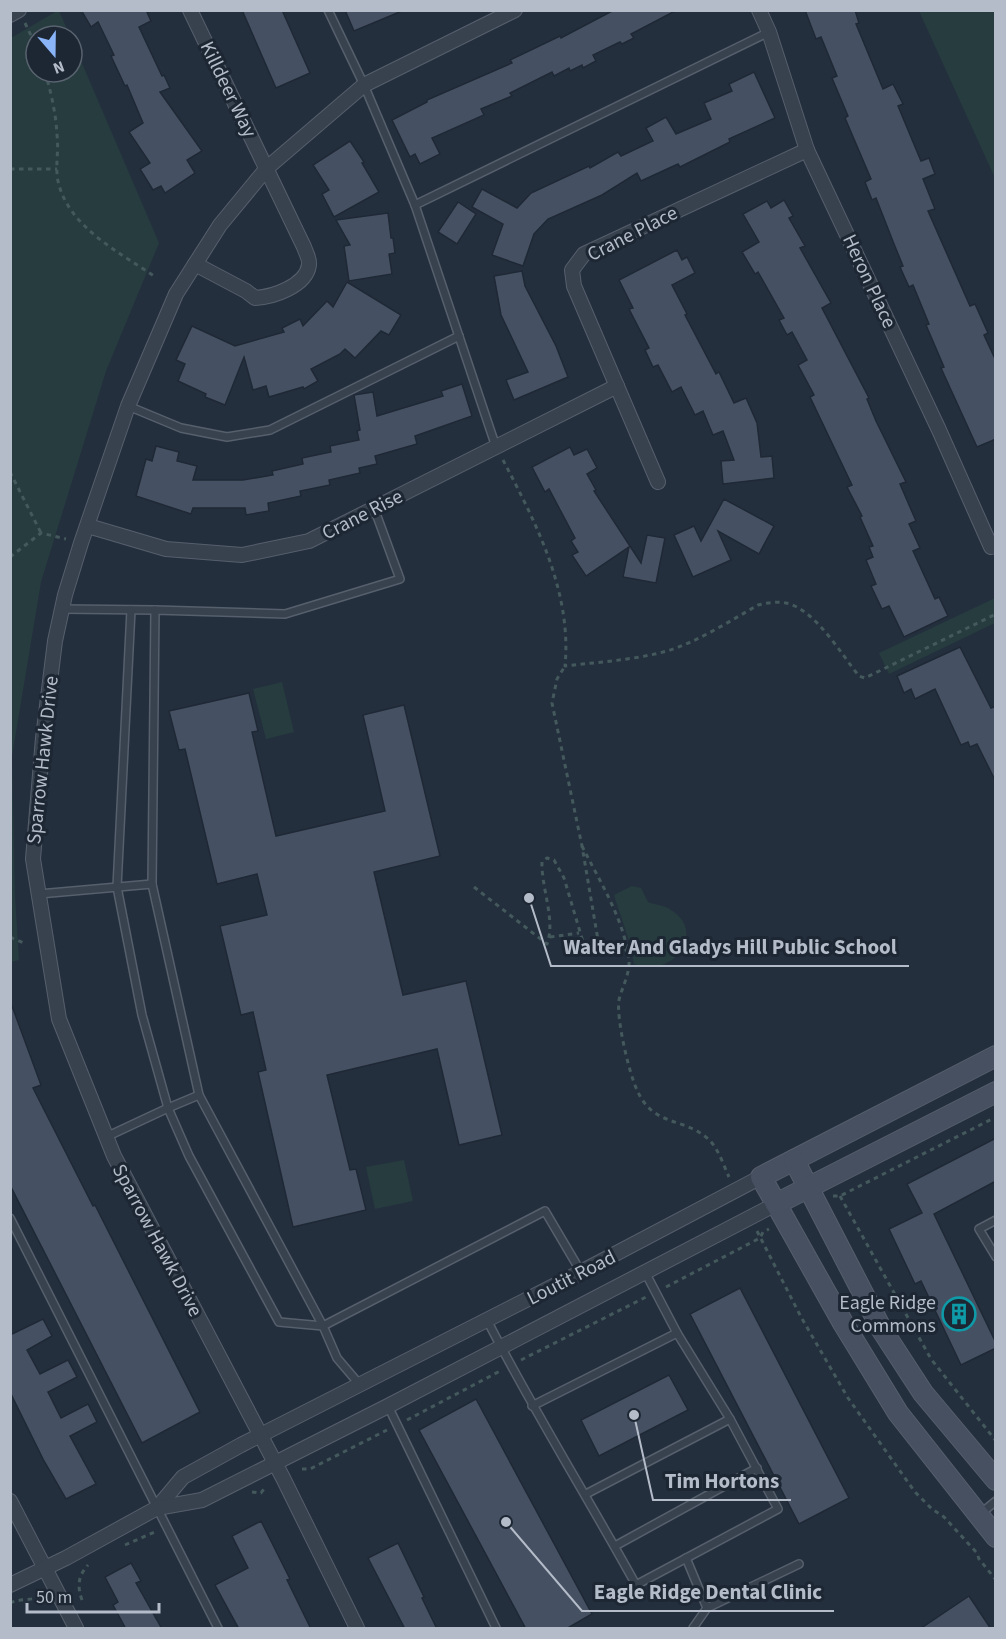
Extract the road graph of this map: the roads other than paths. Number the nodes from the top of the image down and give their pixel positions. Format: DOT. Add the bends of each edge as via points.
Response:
graph roads {
  1 [pos="190,10"];
  2 [pos="328,10"];
  3 [pos="515,10"];
  4 [pos="759,10"];
  5 [pos="769,32"];
  6 [pos="364,85"];
  7 [pos="807,150"];
  8 [pos="267,168"];
  9 [pos="415,205"];
  10 [pos="195,264"];
  11 [pos="459,336"];
  12 [pos="617,386"];
  13 [pos="129,406"];
  14 [pos="496,447"];
  15 [pos="658,482"];
  16 [pos="374,508"];
  17 [pos="88,526"];
  18 [pos="991,547"];
  19 [pos="62,609"];
  20 [pos="131,609"];
  21 [pos="155,609"];
  22 [pos="152,884"];
  23 [pos="117,887"];
  24 [pos="39,894"];
  25 [pos="996,1056"];
  26 [pos="996,1092"];
  27 [pos="199,1095"];
  28 [pos="168,1108"];
  29 [pos="106,1137"];
  30 [pos="794,1160"];
  31 [pos="761,1177"];
  32 [pos="807,1189"];
  33 [pos="776,1204"];
  34 [pos="10,1218"];
  35 [pos="996,1220"];
  36 [pos="996,1257"];
  37 [pos="581,1272"];
  38 [pos="645,1272"];
  39 [pos="487,1320"];
  40 [pos="323,1326"];
  41 [pos="677,1333"];
  42 [pos="501,1347"];
  43 [pos="360,1384"];
  44 [pos="388,1406"];
  45 [pos="532,1406"];
  46 [pos="730,1419"];
  47 [pos="261,1435"];
  48 [pos="275,1463"];
  49 [pos="757,1468"];
  50 [pos="996,1480"];
  51 [pos="586,1494"];
  52 [pos="10,1501"];
  53 [pos="996,1501"];
  54 [pos="156,1508"];
  55 [pos="978,1516"];
  56 [pos="996,1537"];
  57 [pos="615,1546"];
  58 [pos="686,1558"];
  59 [pos="799,1564"];
  60 [pos="45,1568"];
  61 [pos="10,1585"];
  62 [pos="707,1608"];
  63 [pos="76,1629"];
  64 [pos="218,1629"];
  65 [pos="357,1629"];
  66 [pos="496,1629"];
  67 [pos="693,1629"];
  1 -- 8 [label="street, Killdeer Way"];
  2 -- 6 [label="lane"];
  3 -- 6 [label="street, Sparrow Hawk Drive"];
  4 -- 5 [label="street, Heron Place"];
  5 -- 7 [label="street, Heron Place"];
  5 -- 9 [label="lane"];
  6 -- 8 [label="street, Sparrow Hawk Drive"];
  6 -- 9 [label="lane"];
  7 -- 12 [label="street, Crane Place" via="584,254 572,270 574,286"];
  7 -- 18 [label="street, Heron Place"];
  8 -- 10 [label="street, Sparrow Hawk Drive" via="220,225"];
  8 -- 10 [label="street, Killdeer Way" via="309,260 302,279 279,292 255,298"];
  9 -- 11 [label="lane"];
  10 -- 13 [label="street, Sparrow Hawk Drive" via="176,294"];
  11 -- 13 [label="lane" via="270,430 227,437 181,428"];
  11 -- 14 [label="lane"];
  12 -- 14 [label="street, Crane Rise"];
  12 -- 15 [label="street, Crane Place"];
  13 -- 17 [label="street, Sparrow Hawk Drive"];
  14 -- 16 [label="street, Crane Rise"];
  16 -- 17 [label="street, Crane Rise" via="309,541 242,555 166,549"];
  16 -- 21 [label="lane" via="400,579 285,614"];
  17 -- 19 [label="street, Sparrow Hawk Drive"];
  19 -- 20 [label="lane"];
  19 -- 24 [label="street, Sparrow Hawk Drive" via="43,738 33,859"];
  20 -- 21 [label="lane"];
  20 -- 23 [label="lane"];
  21 -- 22 [label="lane"];
  22 -- 23 [label="lane"];
  22 -- 27 [label="lane"];
  23 -- 24 [label="lane"];
  23 -- 28 [label="lane" via="142,1015"];
  24 -- 29 [label="street, Sparrow Hawk Drive" via="59,1019"];
  25 -- 30 [label="street, Loutit Road"];
  26 -- 32 [label="street, Loutit Road"];
  27 -- 28 [label="lane"];
  27 -- 40 [label="lane"];
  28 -- 29 [label="lane"];
  28 -- 40 [label="lane" via="189,1156 279,1322"];
  29 -- 47 [label="street, Sparrow Hawk Drive"];
  30 -- 31 [label="street, Loutit Road"];
  30 -- 32 [label="street"];
  31 -- 33 [label="street"];
  31 -- 37 [label="street, Loutit Road"];
  32 -- 33 [label="street, Loutit Road"];
  32 -- 50 [label="street" via="882,1330 923,1394"];
  33 -- 38 [label="street, Loutit Road"];
  33 -- 55 [label="street" via="898,1413"];
  34 -- 54 [label="lane"];
  35 -- 36 [label="lane" via="979,1229"];
  37 -- 39 [label="street, Loutit Road"];
  37 -- 40 [label="lane" via="545,1211"];
  38 -- 41 [label="lane"];
  38 -- 42 [label="street, Loutit Road"];
  39 -- 42 [label="lane"];
  39 -- 43 [label="street, Loutit Road"];
  40 -- 43 [label="lane" via="338,1358"];
  41 -- 45 [label="lane"];
  41 -- 46 [label="lane"];
  42 -- 44 [label="street, Loutit Road"];
  42 -- 45 [label="lane"];
  43 -- 47 [label="street, Loutit Road"];
  44 -- 48 [label="street, Loutit Road"];
  44 -- 66 [label="lane"];
  45 -- 51 [label="lane"];
  46 -- 49 [label="lane"];
  46 -- 51 [label="lane"];
  47 -- 48 [label="street, Sparrow Hawk Drive"];
  47 -- 54 [label="street, Loutit Road" via="183,1478"];
  48 -- 54 [label="street, Loutit Road" via="202,1500"];
  48 -- 65 [label="street, Sparrow Hawk Drive"];
  49 -- 57 [label="lane"];
  49 -- 58 [label="lane" via="778,1509"];
  51 -- 57 [label="lane"];
  52 -- 60 [label="street"];
  53 -- 55 [label="lane"];
  54 -- 60 [label="street, Loutit Road"];
  54 -- 64 [label="lane"];
  55 -- 56 [label="street"];
  57 -- 58 [label="lane" via="636,1585"];
  58 -- 62 [label="lane"];
  59 -- 62 [label="lane"];
  60 -- 61 [label="street, Loutit Road"];
  60 -- 63 [label="street"];
  62 -- 67 [label="lane"];
}
